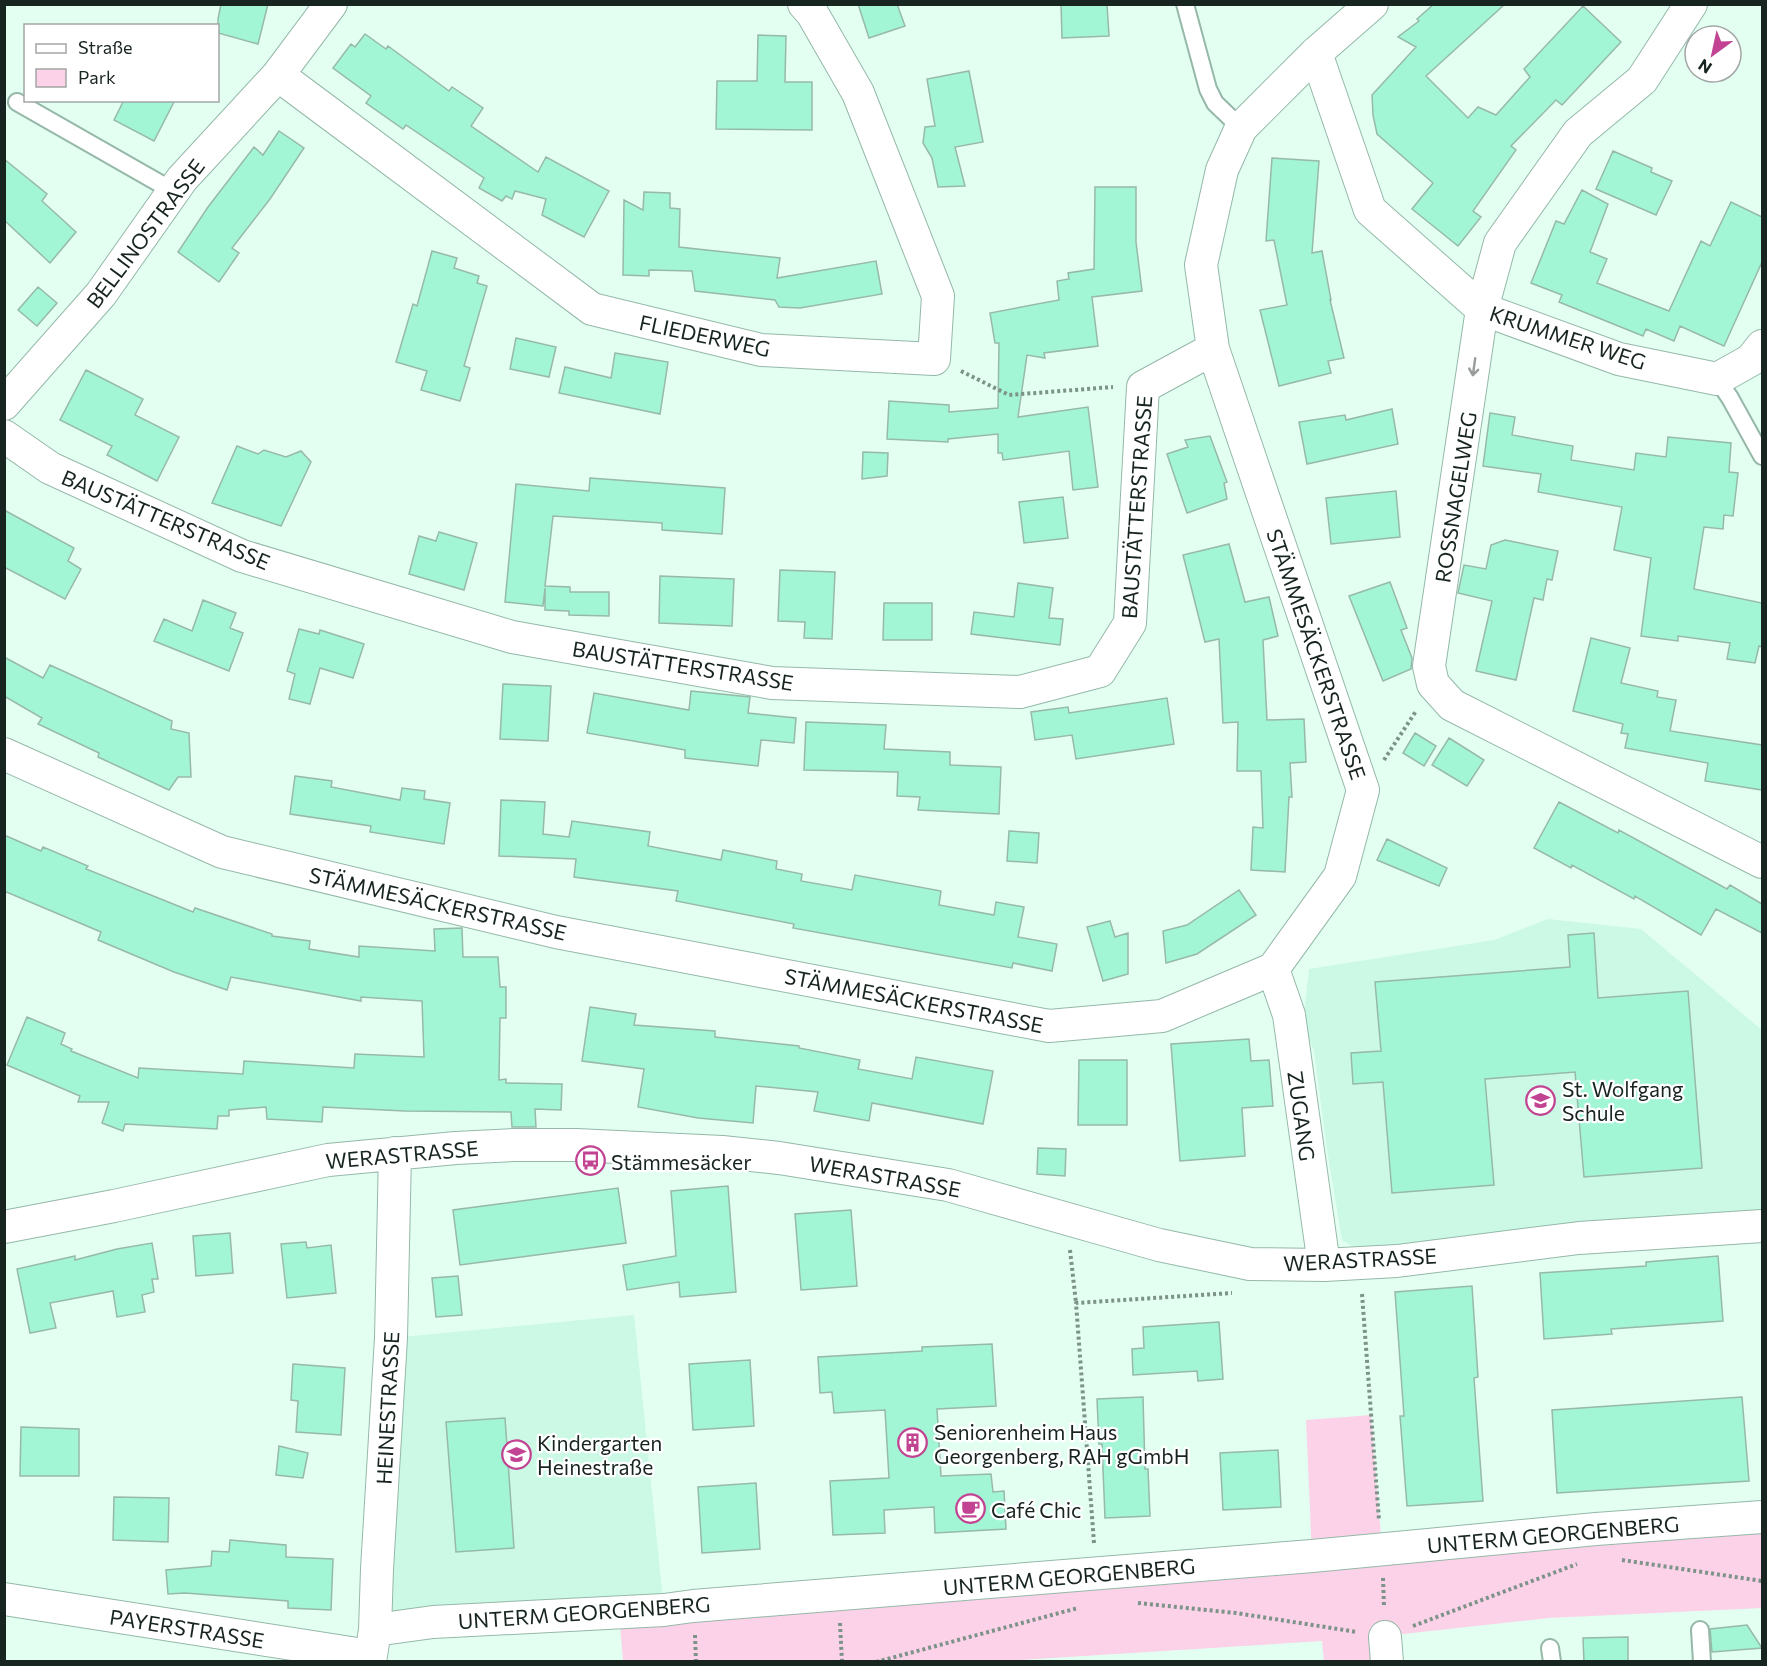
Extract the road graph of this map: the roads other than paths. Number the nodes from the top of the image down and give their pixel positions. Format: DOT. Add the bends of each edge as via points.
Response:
graph roads {
  1 [pos="331,4"];
  2 [pos="804,4"];
  3 [pos="1185,4"];
  4 [pos="1372,4"];
  5 [pos="1691,4"];
  6 [pos="1316,52"];
  7 [pos="278,75"];
  8 [pos="17,102"];
  9 [pos="1241,128"];
  10 [pos="173,191"];
  11 [pos="1482,309"];
  12 [pos="1762,346"];
  13 [pos="1213,349"];
  14 [pos="1717,379"];
  15 [pos="4,404"];
  16 [pos="4,436"];
  17 [pos="1762,456"];
  18 [pos="4,754"];
  19 [pos="1762,861"];
  20 [pos="1273,969"];
  21 [pos="395,1153"];
  22 [pos="1762,1226"];
  23 [pos="4,1227"];
  24 [pos="1324,1265"];
  25 [pos="1762,1517"];
  26 [pos="4,1599"];
  27 [pos="1700,1630"];
  28 [pos="372,1649"];
  29 [pos="1702,1662"];
  1 -- 7 [label="street, BELLINOSTRASSE"];
  2 -- 7 [label="street, FLIEDERWEG" via="858,93 938,296 934,358 761,350 592,309"];
  3 -- 9 [label="lane" via="1208,89 1215,103"];
  4 -- 6 [label="street, STÄMMESÄCKERSTRASSE"];
  5 -- 11 [label="street, ROSSNAGELWEG" via="1641,80 1578,133 1500,243"];
  6 -- 9 [label="street, STÄMMESÄCKERSTRASSE"];
  6 -- 11 [label="street, KRUMMER WEG" via="1370,210"];
  7 -- 10 [label="street, BELLINOSTRASSE"];
  8 -- 10 [label="lane"];
  9 -- 13 [label="street, STÄMMESÄCKERSTRASSE" via="1222,170 1201,265"];
  10 -- 15 [label="street, BELLINOSTRASSE" via="101,294"];
  11 -- 14 [label="street, KRUMMER WEG" via="1619,359"];
  11 -- 19 [label="street, ROSSNAGELWEG, one-way" via="1429,666 1433,684 1452,705"];
  12 -- 14 [label="street" via="1751,360"];
  13 -- 16 [label="street, BAUSTÄTTERSTRASSE" via="1143,387 1130,623 1100,671 1020,692 772,683 512,637 242,556 50,468"];
  13 -- 20 [label="street, STÄMMESÄCKERSTRASSE" via="1364,790 1340,876"];
  14 -- 17 [label="lane"];
  18 -- 20 [label="street, STÄMMESÄCKERSTRASSE" via="222,852 556,932 1049,1026 1162,1016"];
  20 -- 24 [label="street, ZUGANG" via="1289,1015"];
  21 -- 23 [label="street, WERASTRASSE" via="328,1160"];
  21 -- 24 [label="street, WERASTRASSE" via="513,1145 631,1146 779,1158 948,1185 1209,1257 1250,1264"];
  21 -- 28 [label="street, HEINESTRASSE" via="391,1334"];
  22 -- 24 [label="street, WERASTRASSE" via="1579,1238 1397,1261"];
  25 -- 28 [label="street, UNTERM GEORGENBERG" via="664,1610 433,1622"];
  26 -- 28 [label="street, PAYERSTRASSE"];
  27 -- 29 [label="lane"];
}
